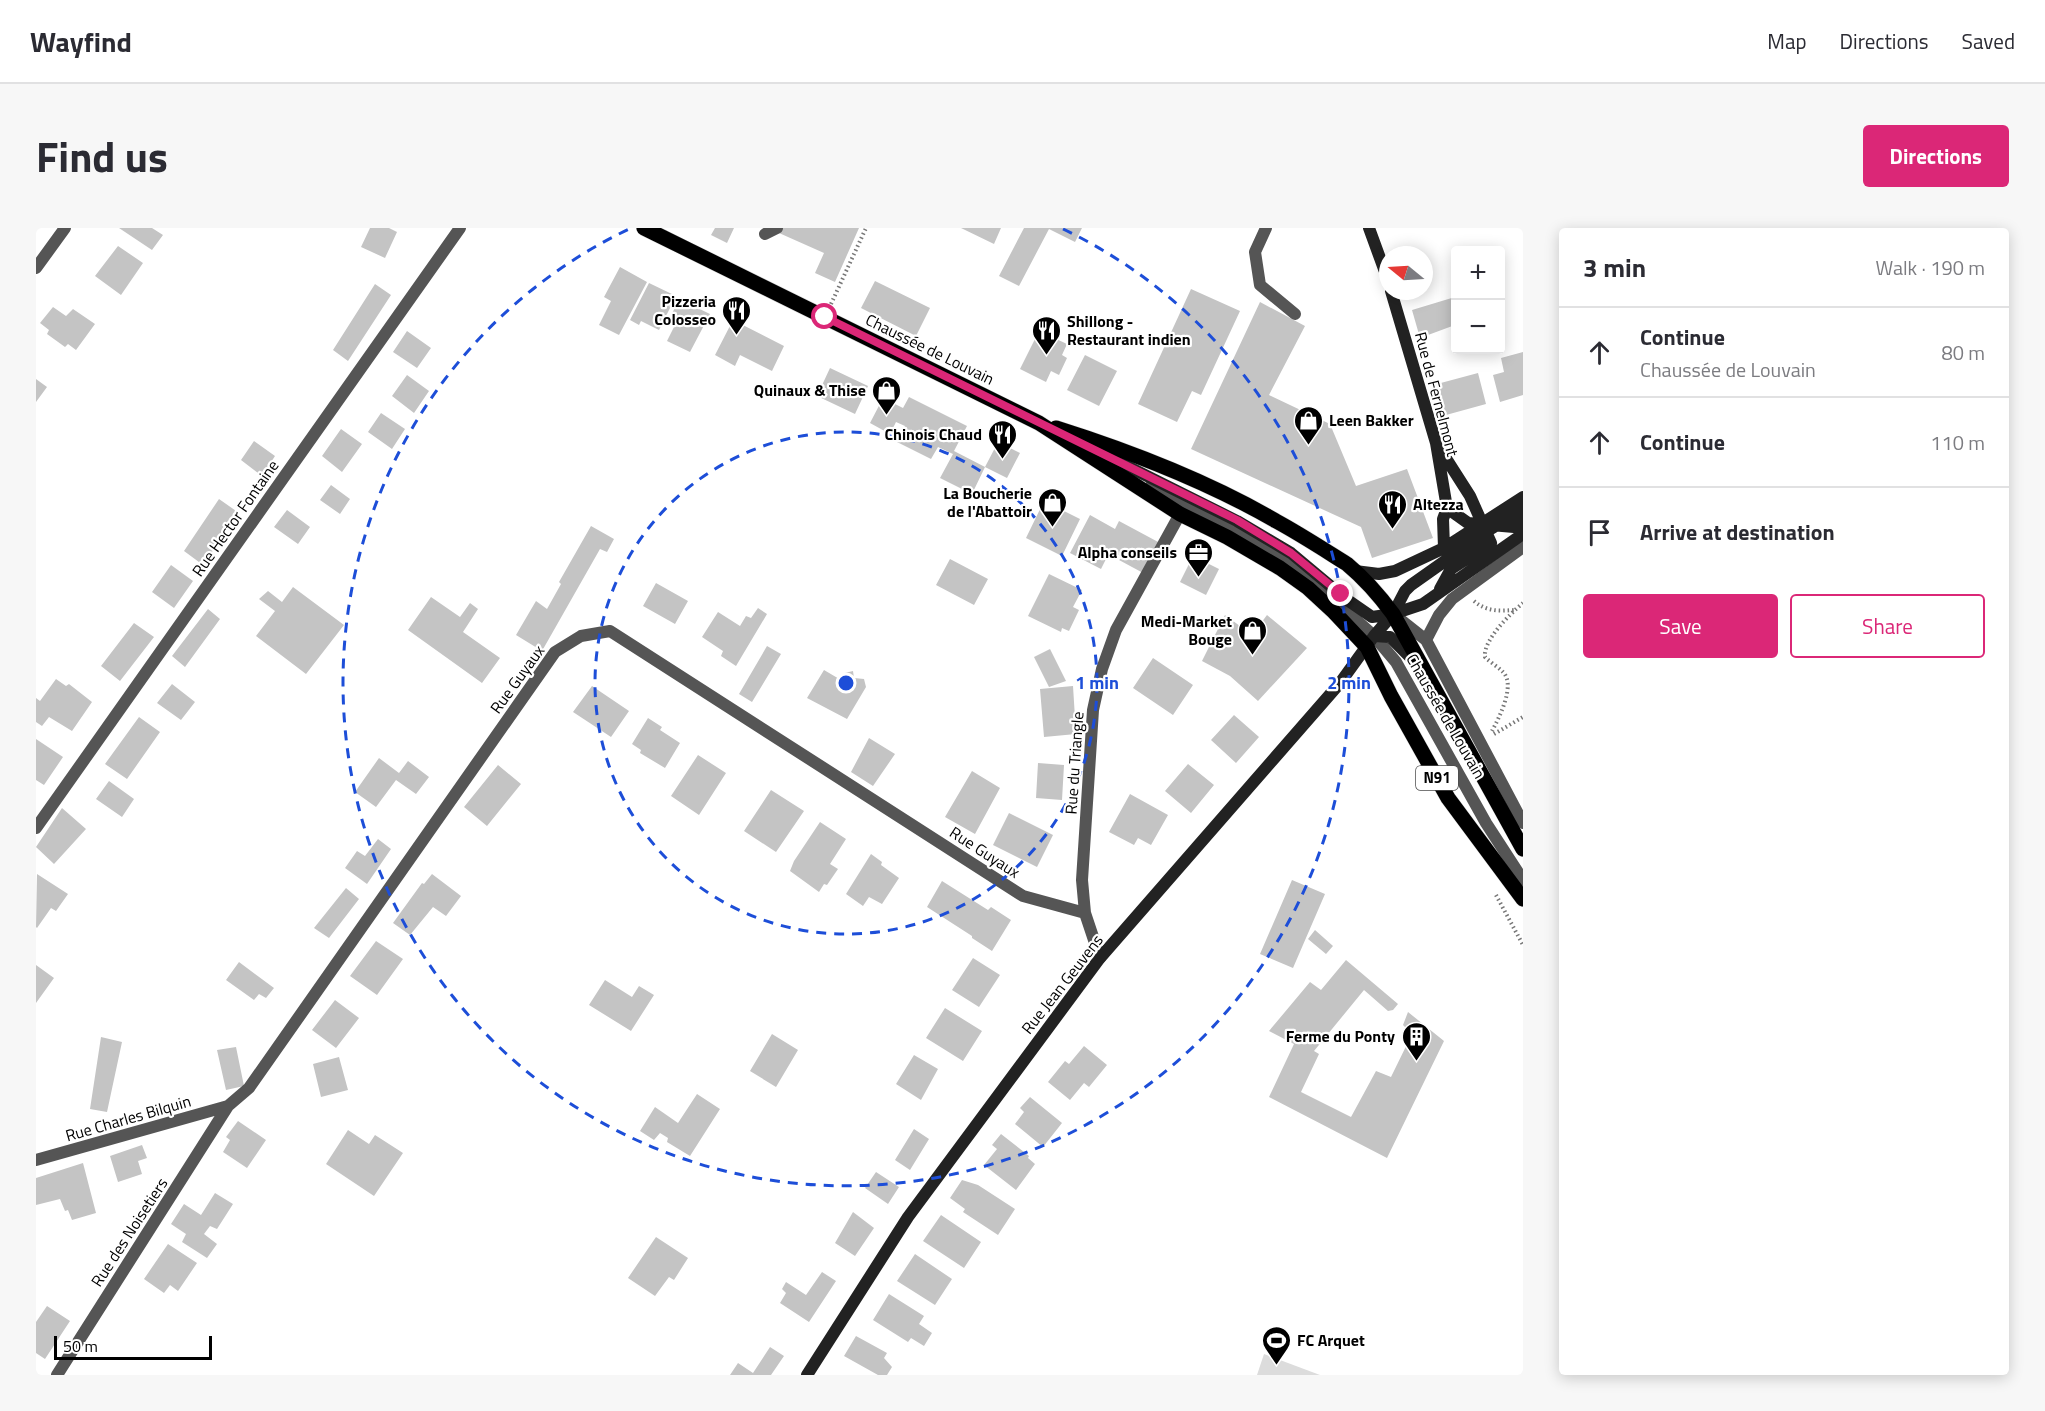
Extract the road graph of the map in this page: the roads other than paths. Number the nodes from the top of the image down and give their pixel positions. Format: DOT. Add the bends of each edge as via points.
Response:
graph roads {
  1 [pos="65,228"];
  2 [pos="460,228"];
  3 [pos="644,228"];
  4 [pos="777,228"];
  5 [pos="1266,228"];
  6 [pos="1369,228"];
  7 [pos="765,234"];
  8 [pos="1379,255"];
  9 [pos="36,268"];
  10 [pos="1394,300"];
  11 [pos="1295,314"];
  12 [pos="1039,423"];
  13 [pos="1436,443"];
  14 [pos="1523,497"];
  15 [pos="1447,508"];
  16 [pos="1523,509"];
  17 [pos="1180,514"];
  18 [pos="1523,521"];
  19 [pos="1498,525"];
  20 [pos="1484,527"];
  21 [pos="1523,534"];
  22 [pos="1523,547"];
  23 [pos="1447,553"];
  24 [pos="1355,571"];
  25 [pos="1438,593"];
  26 [pos="1394,614"];
  27 [pos="1426,640"];
  28 [pos="1370,642"];
  29 [pos="1428,675"];
  30 [pos="1523,824"];
  31 [pos="36,828"];
  32 [pos="1523,849"];
  33 [pos="1523,880"];
  34 [pos="1523,899"];
  35 [pos="1085,913"];
  36 [pos="1100,958"];
  37 [pos="228,1106"];
  38 [pos="36,1160"];
  39 [pos="57,1375"];
  40 [pos="807,1375"];
  1 -- 9 [label="street"];
  2 -- 31 [label="street, Rue Hector Fontaine"];
  3 -- 12 [label="main road, Chaussée de Louvain / N91"];
  4 -- 7 [label="street"];
  5 -- 11 [label="street" via="1255,252 1260,285"];
  6 -- 8 [label="street"];
  10 -- 13 [label="street, Rue de Fernelmont"];
  12 -- 17 [label="main road, Chaussée de Louvain / N91"];
  12 -- 24 [label="main road, Chaussée de Louvain / N91" via="1109,444 1184,475 1274,520"];
  12 -- 26 [label="street" via="1237,520 1291,553 1372,617"];
  12 -- 28 [label="street, Chaussée de Louvain" via="1285,560 1341,605"];
  13 -- 15 [label="street, Rue de Fernelmont"];
  13 -- 20 [label="street" via="1470,496"];
  14 -- 20 [label="street"];
  15 -- 20 [label="street"];
  15 -- 23 [label="street, Rue de Fernelmont" via="1443,519"];
  16 -- 19 [label="street"];
  17 -- 28 [label="main road, Chaussée de Louvain / N91" via="1289,574"];
  17 -- 35 [label="street, Rue du Triangle" via="1116,630 1102,669 1093,710 1082,879"];
  18 -- 19 [label="street" via="1514,527"];
  19 -- 20 [label="street"];
  20 -- 23 [label="street"];
  20 -- 25 [label="street" via="1491,543 1451,569"];
  21 -- 25 [label="street"];
  22 -- 27 [label="street" via="1452,599"];
  23 -- 24 [label="street" via="1395,571"];
  23 -- 26 [label="street" via="1405,591"];
  24 -- 26 [label="main road, Chaussée de Louvain / N91"];
  25 -- 26 [label="street" via="1423,604"];
  26 -- 27 [label="street"];
  26 -- 28 [label="street, Rue Jean Geuvens"];
  26 -- 29 [label="main road, Chaussée de Louvain / N91"];
  27 -- 30 [label="street"];
  28 -- 29 [label="street" via="1390,637"];
  28 -- 33 [label="street, Chaussée de Louvain / N91" via="1396,662 1486,823"];
  28 -- 34 [label="main road, Chaussée de Louvain / N91" via="1391,696 1448,798"];
  28 -- 36 [label="street, Rue Jean Geuvens" via="1340,683"];
  29 -- 32 [label="main road, Chaussée de Louvain / N91"];
  35 -- 36 [label="street, Rue du Triangle"];
  35 -- 37 [label="street, Rue Guyaux" via="1023,896 610,631 581,636 555,652 249,1088"];
  36 -- 40 [label="street, Rue Jean Geuvens" via="908,1218"];
  37 -- 38 [label="street, Rue Charles Bilquin"];
  37 -- 39 [label="street, Rue des Noisetiers"];
}
